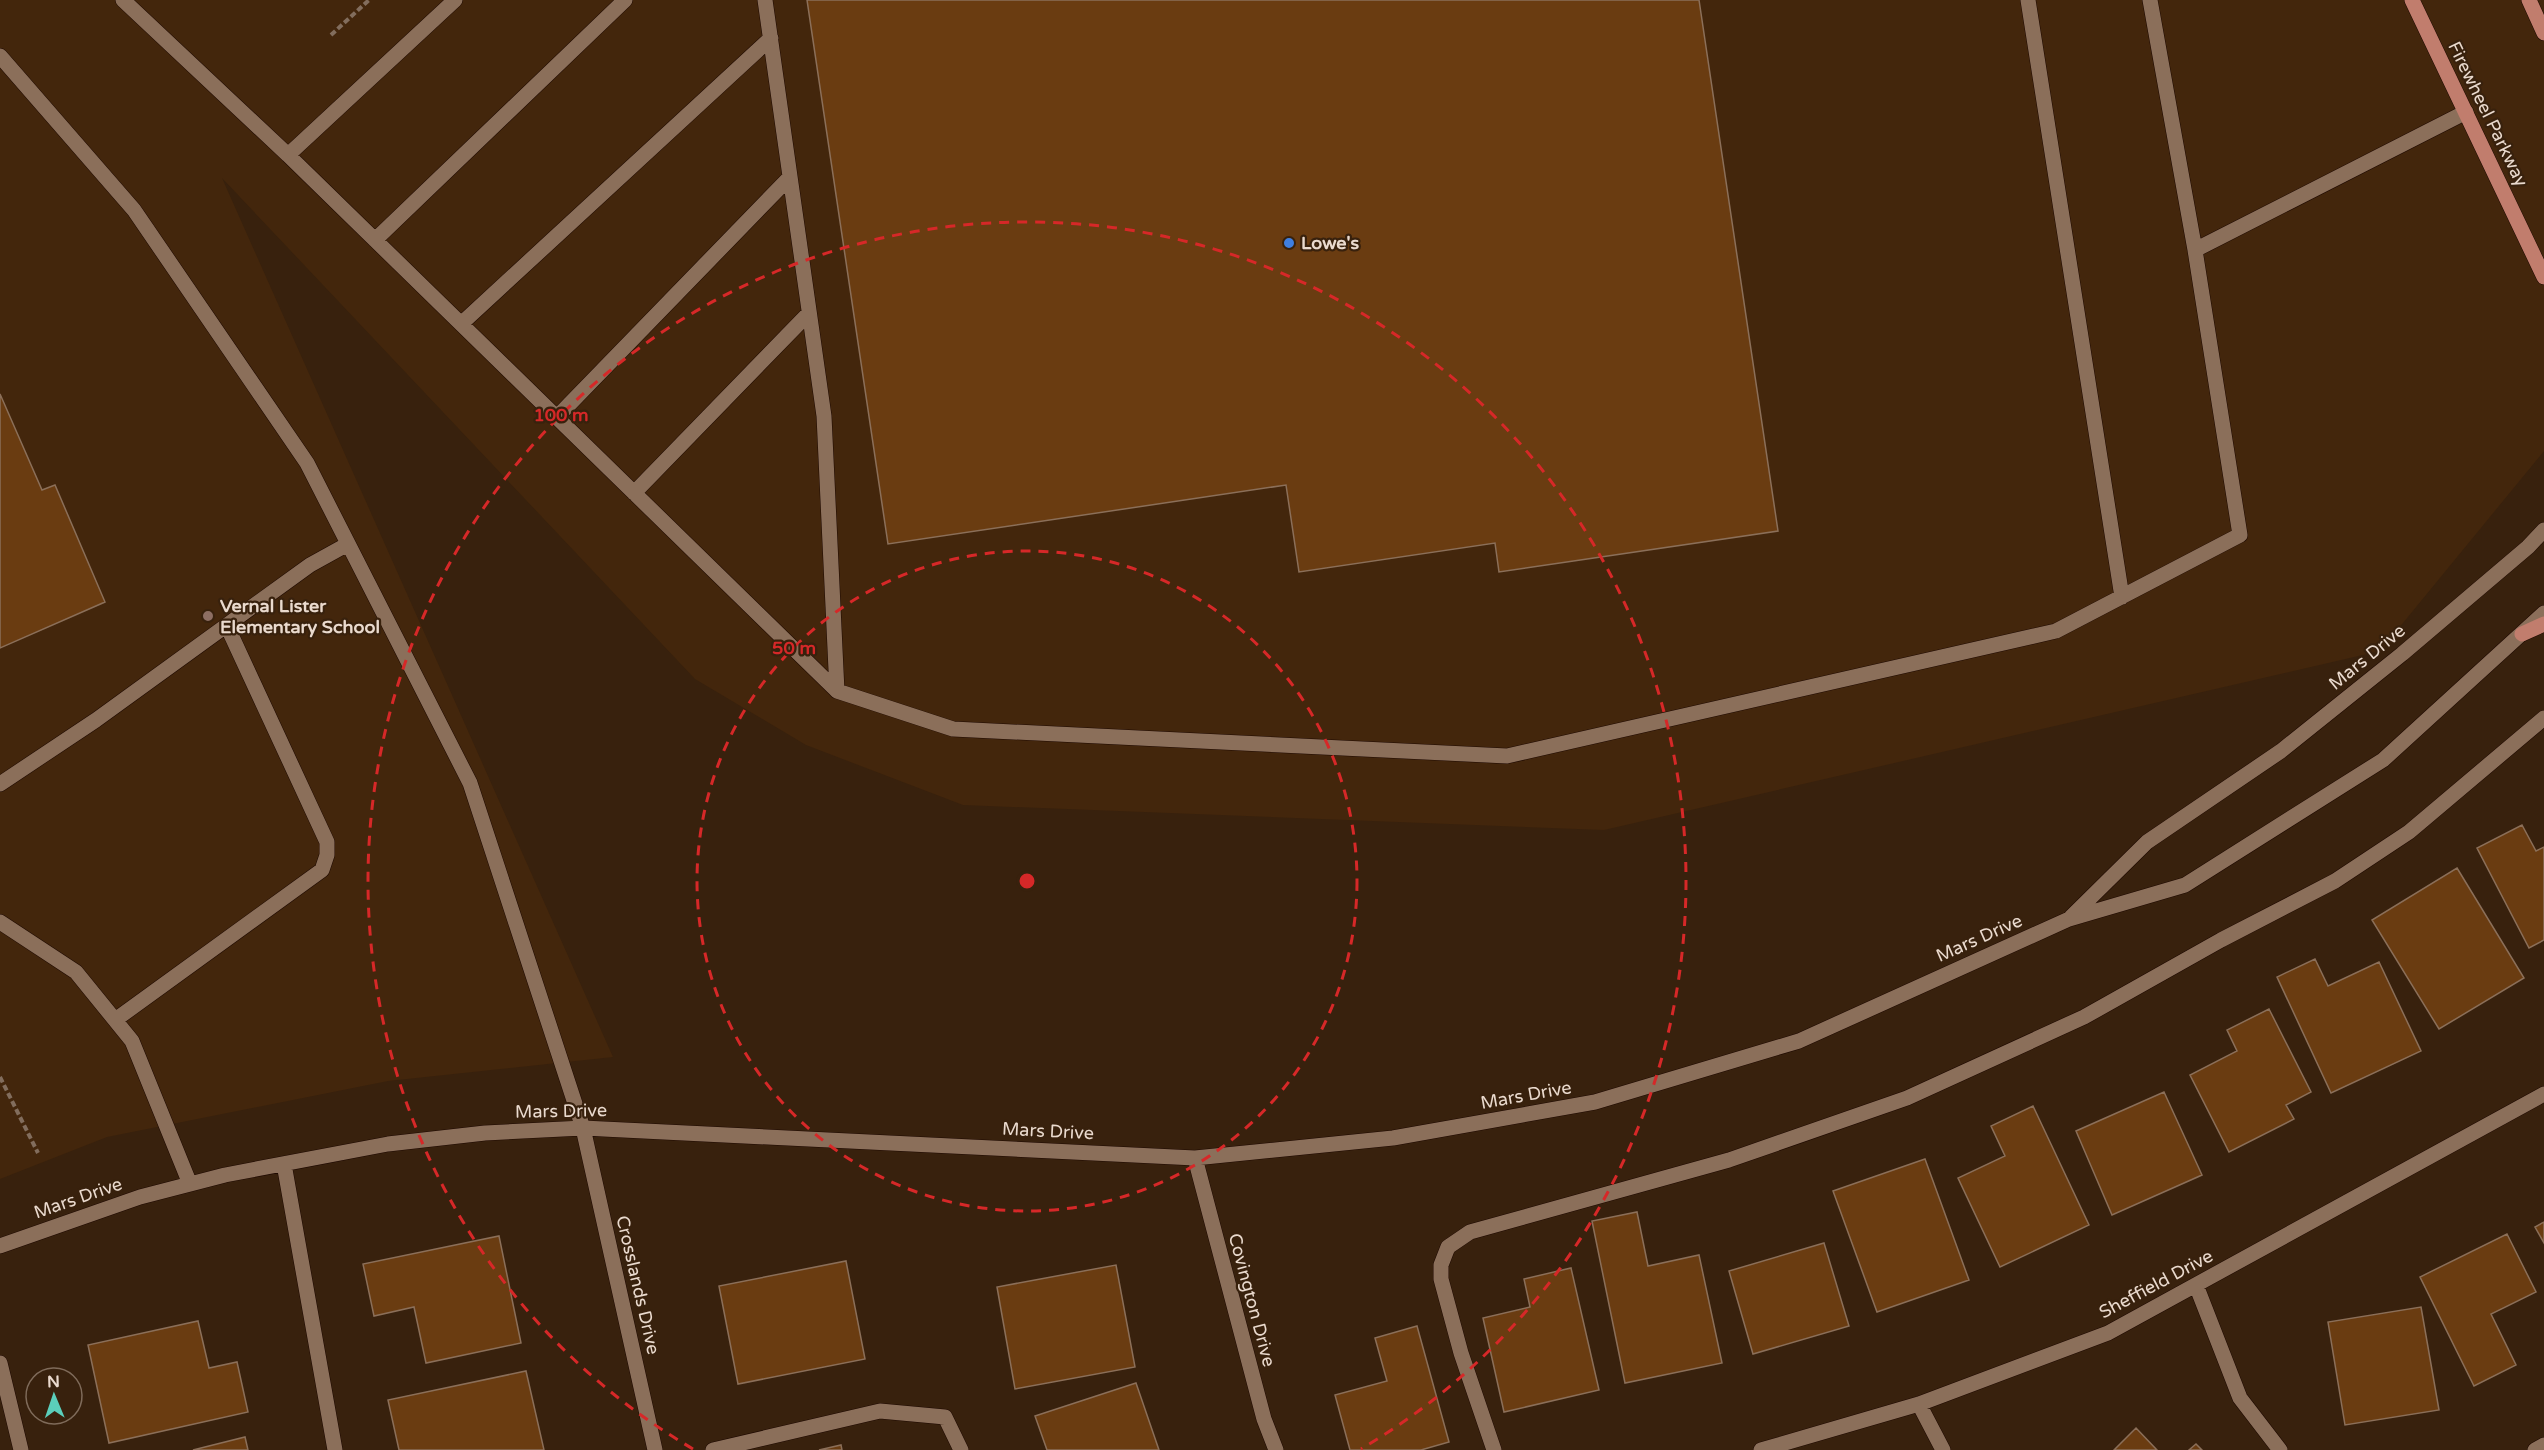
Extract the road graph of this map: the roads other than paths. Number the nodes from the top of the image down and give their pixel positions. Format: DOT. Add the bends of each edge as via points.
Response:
graph roads {
  1 [pos="123,0"];
  2 [pos="455,0"];
  3 [pos="625,0"];
  4 [pos="765,0"];
  5 [pos="2028,0"];
  6 [pos="2150,0"];
  7 [pos="2412,0"];
  8 [pos="2529,0"];
  9 [pos="2544,33"];
  10 [pos="771,38"];
  11 [pos="0,56"];
  12 [pos="2466,112"];
  13 [pos="288,155"];
  14 [pos="790,177"];
  15 [pos="375,240"];
  16 [pos="2195,250"];
  17 [pos="2544,277"];
  18 [pos="809,313"];
  19 [pos="461,324"];
  20 [pos="556,417"];
  21 [pos="634,493"];
  22 [pos="2544,530"];
  23 [pos="348,544"];
  24 [pos="2122,597"];
  25 [pos="2544,614"];
  26 [pos="2544,624"];
  27 [pos="227,626"];
  28 [pos="2522,634"];
  29 [pos="837,691"];
  30 [pos="2544,718"];
  31 [pos="0,784"];
  32 [pos="2069,919"];
  33 [pos="0,922"];
  34 [pos="115,1020"];
  35 [pos="2544,1094"];
  36 [pos="583,1128"];
  37 [pos="1195,1158"];
  38 [pos="284,1164"];
  39 [pos="190,1184"];
  40 [pos="0,1245"];
  41 [pos="2196,1285"];
  42 [pos="0,1363"];
  43 [pos="1919,1404"];
  44 [pos="2544,1445"];
  45 [pos="21,1450"];
  46 [pos="335,1450"];
  47 [pos="656,1450"];
  48 [pos="713,1450"];
  49 [pos="961,1450"];
  50 [pos="1276,1450"];
  51 [pos="1494,1450"];
  52 [pos="1761,1450"];
  53 [pos="1943,1450"];
  54 [pos="2280,1450"];
  55 [pos="2535,1450"];
  1 -- 13 [label="street"];
  2 -- 13 [label="street"];
  3 -- 15 [label="street"];
  4 -- 10 [label="street"];
  5 -- 24 [label="street"];
  6 -- 16 [label="street"];
  7 -- 12 [label="main road, Firewheel Parkway"];
  8 -- 9 [label="main road"];
  10 -- 14 [label="street"];
  10 -- 19 [label="street"];
  11 -- 23 [label="street, Crosslands Drive" via="134,210 306,463"];
  12 -- 16 [label="street"];
  12 -- 17 [label="main road, Firewheel Parkway"];
  13 -- 15 [label="street"];
  14 -- 18 [label="street"];
  14 -- 20 [label="street"];
  15 -- 19 [label="street"];
  16 -- 24 [label="street" via="2240,535"];
  18 -- 21 [label="street"];
  18 -- 29 [label="street" via="824,416"];
  19 -- 20 [label="street"];
  20 -- 21 [label="street"];
  21 -- 29 [label="street"];
  22 -- 32 [label="street, Mars Drive" via="2402,654 2281,750 2147,842"];
  23 -- 27 [label="street" via="310,565"];
  23 -- 36 [label="street, Crosslands Drive" via="470,783"];
  24 -- 29 [label="street" via="2056,631 1507,756 953,729"];
  25 -- 28 [label="street, Mars Drive"];
  26 -- 28 [label="main road"];
  27 -- 31 [label="street"];
  27 -- 34 [label="street" via="327,842 327,855 322,870"];
  28 -- 32 [label="street, Mars Drive" via="2383,760 2195,879"];
  30 -- 51 [label="street" via="2409,832 2335,881 2084,1017 1907,1098 1729,1160 1470,1232 1448,1247 1441,1279"];
  32 -- 37 [label="street, Mars Drive" via="1799,1041 1595,1102 1393,1138"];
  33 -- 34 [label="street" via="76,972"];
  34 -- 39 [label="street" via="132,1041"];
  35 -- 41 [label="street, Sheffield Drive"];
  36 -- 37 [label="street, Mars Drive"];
  36 -- 38 [label="street, Mars Drive" via="485,1133 388,1144"];
  36 -- 47 [label="street, Crosslands Drive"];
  37 -- 50 [label="street, Covington Drive" via="1264,1419"];
  38 -- 39 [label="street, Mars Drive"];
  38 -- 46 [label="street"];
  39 -- 40 [label="street, Mars Drive"];
  41 -- 43 [label="street, Sheffield Drive" via="2108,1333"];
  41 -- 54 [label="street" via="2240,1398"];
  42 -- 45 [label="street"];
  43 -- 52 [label="street, Sheffield Drive"];
  43 -- 53 [label="street"];
  44 -- 55 [label="street"];
  48 -- 49 [label="street" via="880,1411 945,1417"];
}
